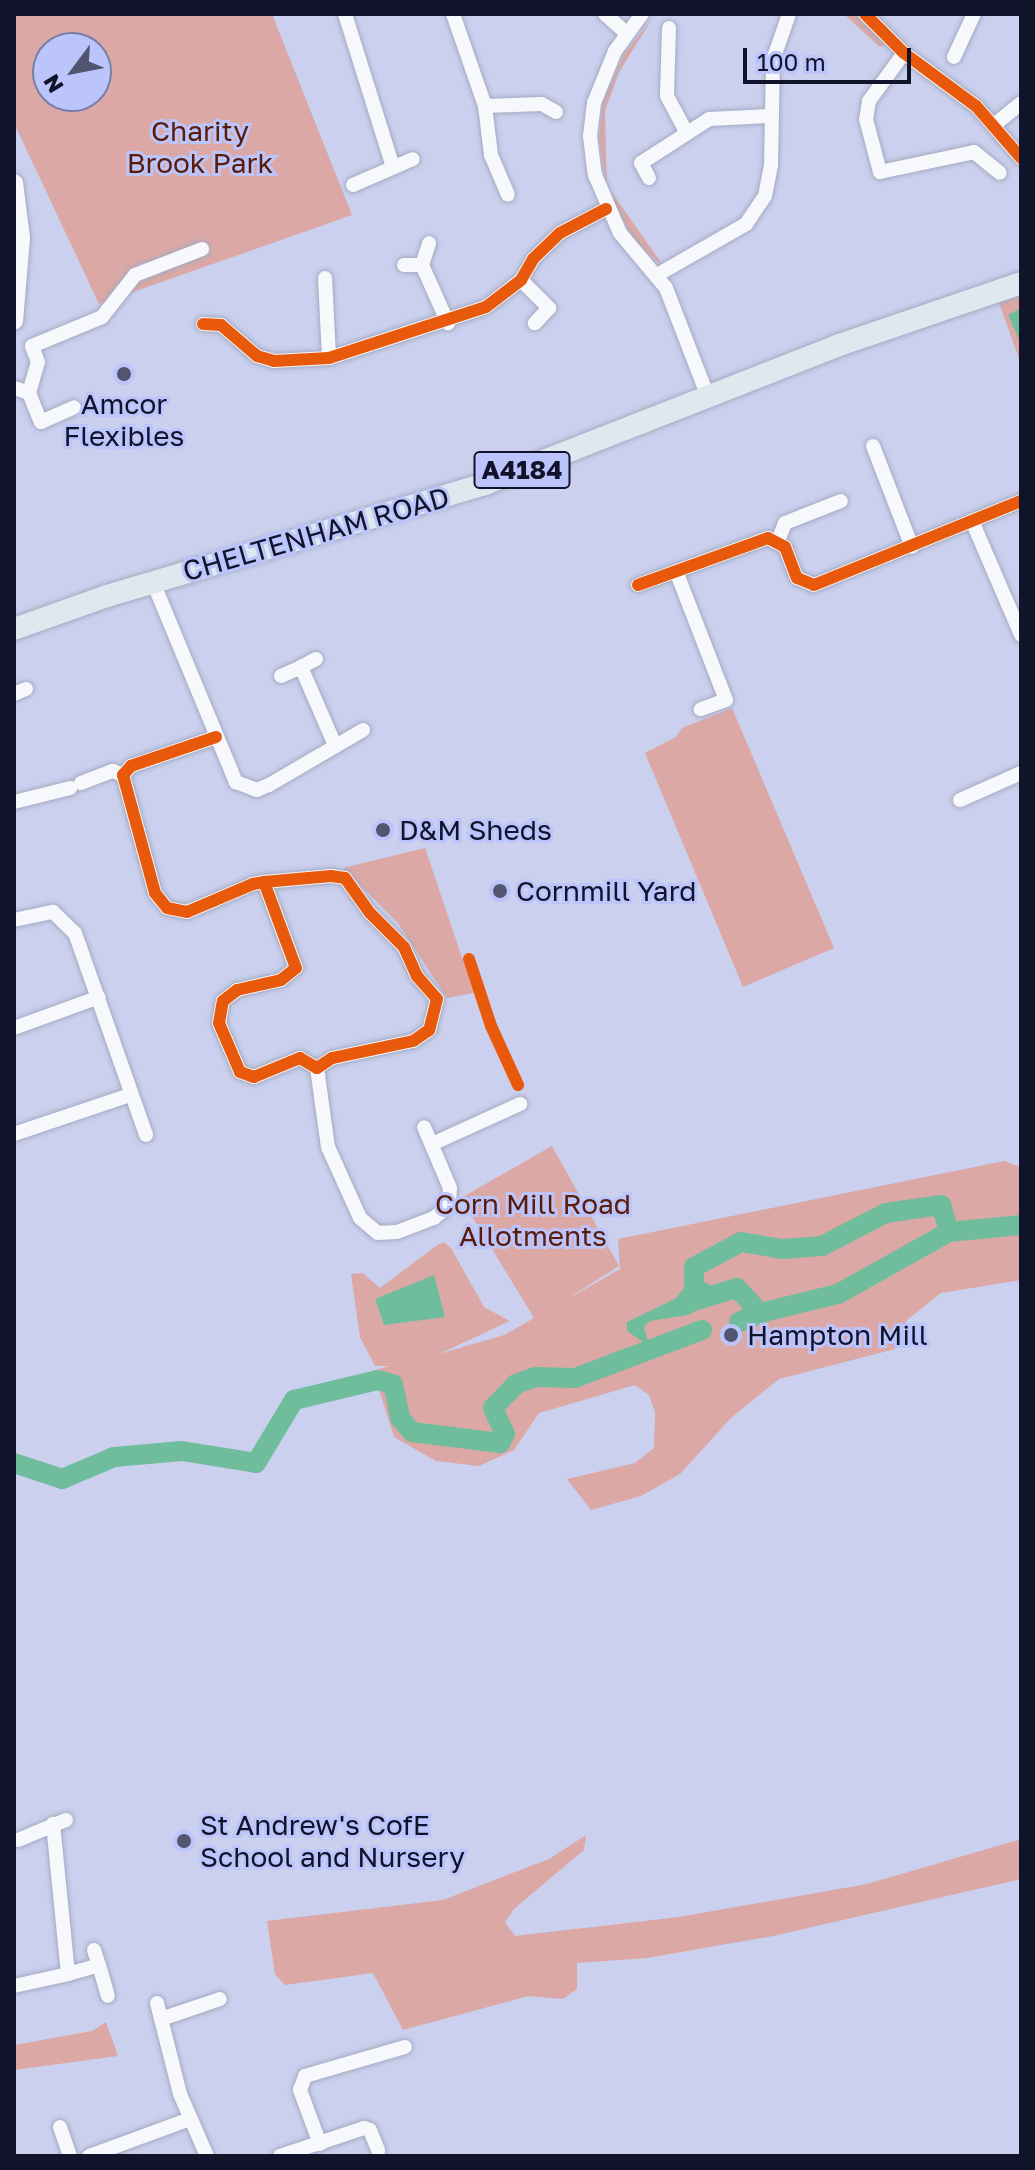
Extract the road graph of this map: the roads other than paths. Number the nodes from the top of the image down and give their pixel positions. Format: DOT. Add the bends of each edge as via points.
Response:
graph roads {
  1 [pos="345,14"];
  2 [pos="453,14"];
  3 [pos="605,14"];
  4 [pos="642,14"];
  5 [pos="789,14"];
  6 [pos="865,14"];
  7 [pos="974,14"];
  8 [pos="669,28"];
  9 [pos="626,33"];
  10 [pos="904,53"];
  11 [pos="954,57"];
  12 [pos="1021,103"];
  13 [pos="485,106"];
  14 [pos="556,112"];
  15 [pos="769,116"];
  16 [pos="994,125"];
  17 [pos="686,131"];
  18 [pos="1021,158"];
  19 [pos="413,159"];
  20 [pos="393,167"];
  21 [pos="1000,173"];
  22 [pos="649,178"];
  23 [pos="14,183"];
  24 [pos="353,185"];
  25 [pos="508,195"];
  26 [pos="606,209"];
  27 [pos="429,243"];
  28 [pos="202,249"];
  29 [pos="404,265"];
  30 [pos="422,265"];
  31 [pos="657,275"];
  32 [pos="325,278"];
  33 [pos="521,280"];
  34 [pos="1021,283"];
  35 [pos="16,285"];
  36 [pos="14,321"];
  37 [pos="448,323"];
  38 [pos="535,323"];
  39 [pos="203,324"];
  40 [pos="329,358"];
  41 [pos="14,388"];
  42 [pos="29,393"];
  43 [pos="708,397"];
  44 [pos="74,407"];
  45 [pos="873,446"];
  46 [pos="841,501"];
  47 [pos="1021,501"];
  48 [pos="972,521"];
  49 [pos="778,541"];
  50 [pos="912,547"];
  51 [pos="684,569"];
  52 [pos="153,582"];
  53 [pos="638,585"];
  54 [pos="14,629"];
  55 [pos="1021,635"];
  56 [pos="316,659"];
  57 [pos="301,667"];
  58 [pos="281,676"];
  59 [pos="701,709"];
  60 [pos="363,730"];
  61 [pos="216,737"];
  62 [pos="334,743"];
  63 [pos="127,770"];
  64 [pos="1021,773"];
  65 [pos="960,800"];
  66 [pos="14,802"];
  67 [pos="264,882"];
  68 [pos="14,920"];
  69 [pos="99,997"];
  70 [pos="14,1028"];
  71 [pos="317,1068"];
  72 [pos="130,1095"];
  73 [pos="520,1104"];
  74 [pos="424,1127"];
  75 [pos="14,1134"];
  76 [pos="146,1135"];
  77 [pos="432,1144"];
  78 [pos="18,1840"];
  79 [pos="94,1950"];
  80 [pos="99,1965"];
  81 [pos="68,1974"];
  82 [pos="14,1986"];
  83 [pos="108,1996"];
  84 [pos="220,1999"];
  85 [pos="157,2003"];
  86 [pos="161,2019"];
  87 [pos="405,2047"];
  88 [pos="190,2119"];
  89 [pos="60,2127"];
  90 [pos="320,2144"];
  91 [pos="378,2150"];
  92 [pos="70,2156"];
  93 [pos="89,2156"];
  94 [pos="207,2156"];
  95 [pos="280,2156"];
  1 -- 20 [label="street"];
  2 -- 13 [label="street"];
  3 -- 9 [label="street"];
  4 -- 9 [label="street"];
  5 -- 15 [label="street" via="773,60"];
  6 -- 10 [label="street"];
  7 -- 11 [label="street"];
  8 -- 17 [label="street" via="667,96"];
  9 -- 26 [label="street" via="605,70 590,136"];
  10 -- 16 [label="street"];
  10 -- 21 [label="street" via="869,101 866,119 880,172 974,152"];
  12 -- 16 [label="street"];
  13 -- 14 [label="street" via="542,104"];
  13 -- 25 [label="street" via="491,155"];
  15 -- 17 [label="street" via="709,119"];
  15 -- 31 [label="street" via="770,181 752,217 729,236"];
  16 -- 18 [label="street"];
  17 -- 22 [label="street" via="641,163"];
  19 -- 20 [label="street"];
  20 -- 24 [label="street"];
  23 -- 35 [label="street" via="21,238"];
  26 -- 31 [label="street"];
  26 -- 33 [label="street" via="560,233 533,259"];
  27 -- 30 [label="street"];
  28 -- 42 [label="street" via="135,275 102,317 32,346 38,362"];
  29 -- 30 [label="street"];
  30 -- 37 [label="street"];
  31 -- 43 [label="street"];
  32 -- 40 [label="street"];
  33 -- 37 [label="street" via="486,307"];
  33 -- 38 [label="street" via="549,308"];
  34 -- 43 [label="main road, CHELTENHAM ROAD / A4184" via="886,327"];
  35 -- 36 [label="street"];
  37 -- 40 [label="street"];
  39 -- 40 [label="street" via="221,325 257,356 274,361"];
  41 -- 42 [label="street"];
  42 -- 44 [label="street" via="41,422"];
  43 -- 52 [label="main road, CHELTENHAM ROAD / A4184" via="485,484"];
  45 -- 50 [label="street"];
  46 -- 49 [label="street" via="785,523"];
  47 -- 48 [label="street"];
  48 -- 50 [label="street"];
  48 -- 55 [label="street"];
  49 -- 50 [label="street" via="806,585 843,576"];
  49 -- 51 [label="street" via="753,541"];
  51 -- 53 [label="street"];
  51 -- 59 [label="street" via="726,700"];
  52 -- 54 [label="main road, CHELTENHAM ROAD / A4184"];
  52 -- 61 [label="street"];
  56 -- 57 [label="street"];
  57 -- 58 [label="street"];
  57 -- 62 [label="street"];
  60 -- 62 [label="street"];
  61 -- 62 [label="street" via="236,782 257,790 324,754"];
  61 -- 63 [label="street"];
  63 -- 66 [label="street"];
  63 -- 67 [label="street" via="155,893 167,908 187,912"];
  64 -- 65 [label="street"];
  67 -- 71 [label="street" via="296,968 281,980 229,995 219,1023 235,1065 247,1076 295,1059"];
  67 -- 71 [label="street" via="345,878 370,913 399,940 437,999 435,1022 422,1036 332,1058"];
  68 -- 69 [label="street" via="44,912 61,915 75,933"];
  69 -- 70 [label="street"];
  69 -- 72 [label="street"];
  71 -- 77 [label="street" via="325,1139 367,1227 397,1232 434,1218 449,1205 450,1188"];
  72 -- 75 [label="street"];
  72 -- 76 [label="street"];
  73 -- 77 [label="street"];
  74 -- 77 [label="street"];
  78 -- 81 [label="street" via="59,1822"];
  79 -- 80 [label="street"];
  80 -- 81 [label="street"];
  80 -- 83 [label="street"];
  81 -- 82 [label="street"];
  84 -- 86 [label="street"];
  85 -- 86 [label="street"];
  86 -- 88 [label="street"];
  87 -- 90 [label="street" via="305,2076 300,2090"];
  88 -- 93 [label="street"];
  88 -- 94 [label="street"];
  89 -- 92 [label="street"];
  90 -- 91 [label="street" via="364,2128"];
  90 -- 95 [label="street"];
}
